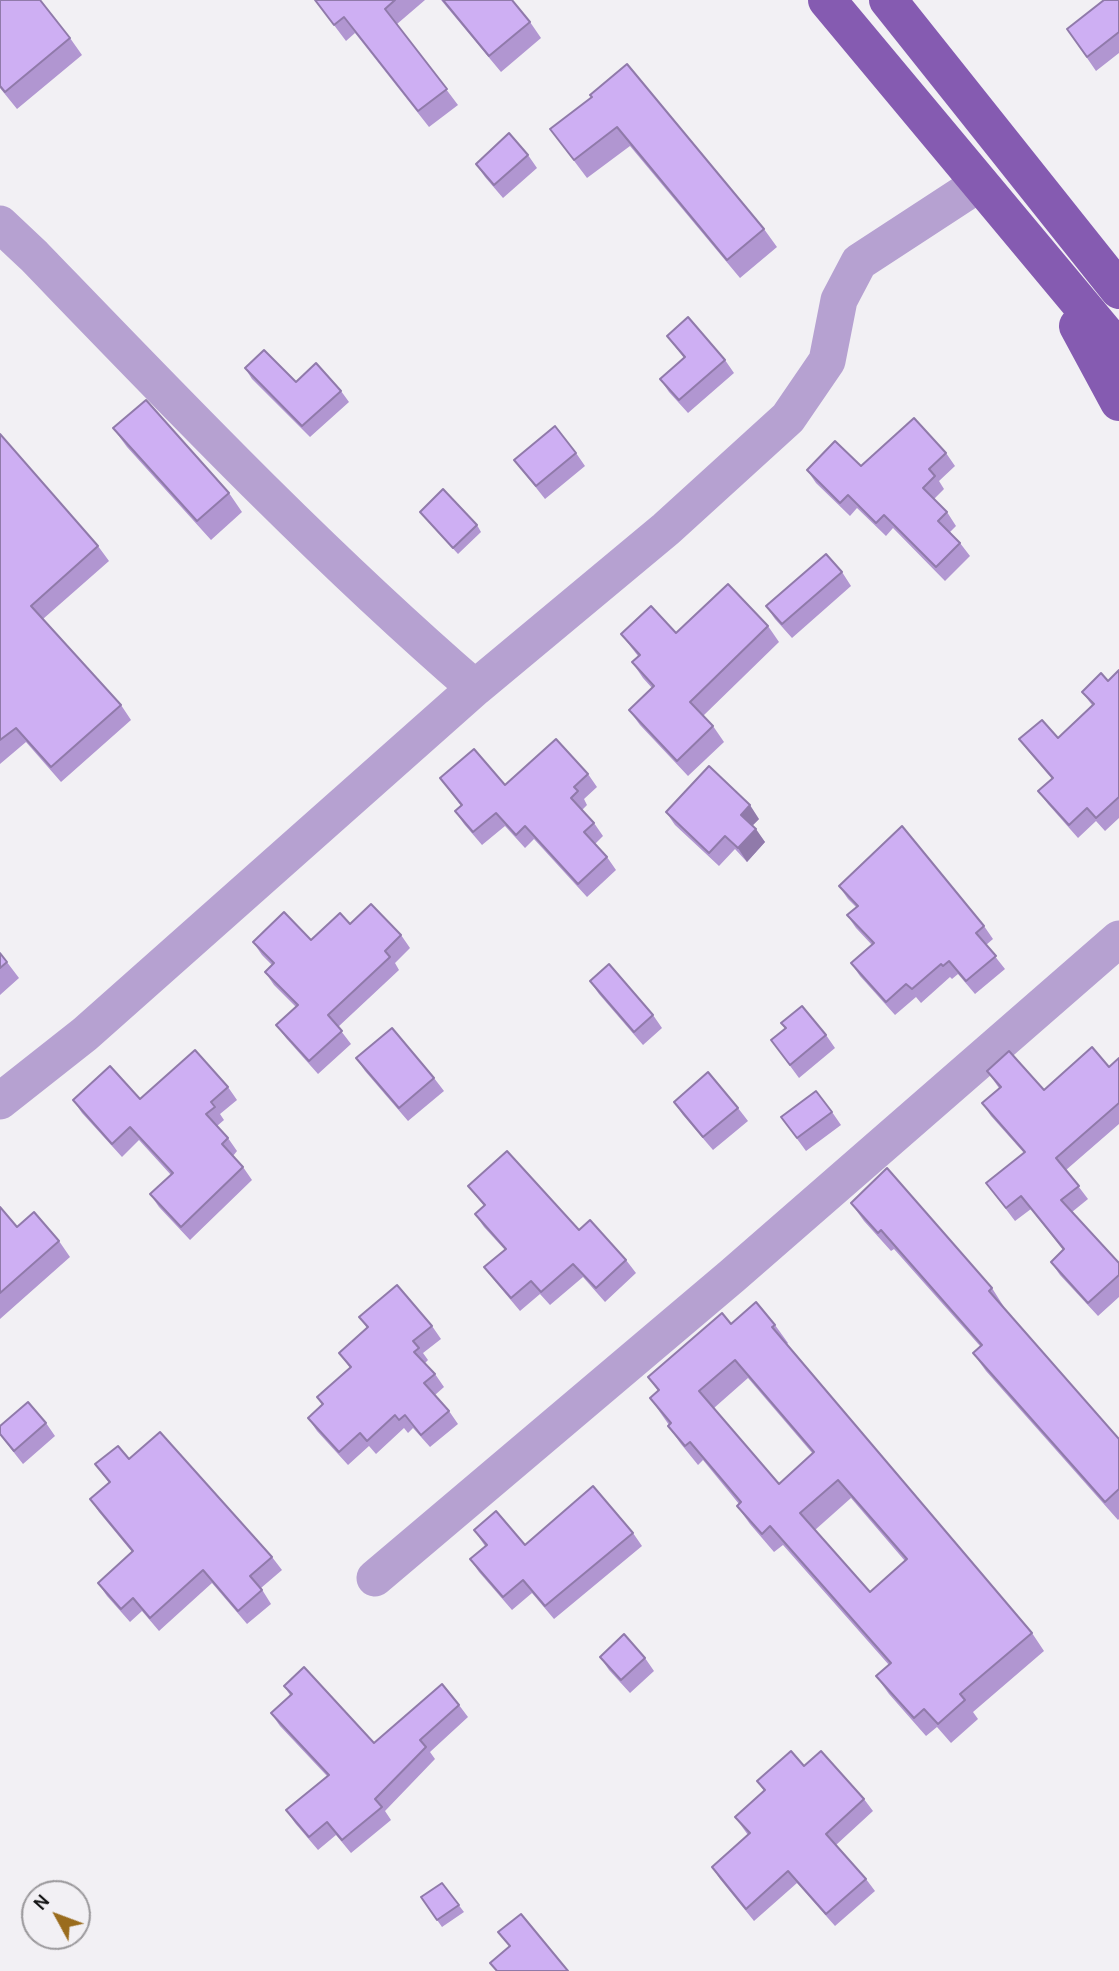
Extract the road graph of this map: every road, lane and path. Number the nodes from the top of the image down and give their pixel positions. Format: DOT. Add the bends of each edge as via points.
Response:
graph roads {
  1 [pos="827,0"];
  2 [pos="888,0"];
  3 [pos="979,183"];
  4 [pos="0,225"];
  5 [pos="1039,253"];
  6 [pos="1119,290"];
  7 [pos="1119,351"];
  8 [pos="1119,402"];
  9 [pos="475,688"];
  10 [pos="1119,939"];
  11 [pos="0,1101"];
  12 [pos="375,1578"];
  1 -- 3 [label="main road"];
  2 -- 6 [label="main road"];
  3 -- 5 [label="main road"];
  3 -- 9 [label="street" via="859,262 839,300 827,361 788,418 666,529"];
  4 -- 9 [label="street" via="234,464 381,607"];
  5 -- 7 [label="main road"];
  5 -- 8 [label="main road"];
  9 -- 11 [label="street" via="85,1034"];
  10 -- 12 [label="street" via="732,1276"];
}
